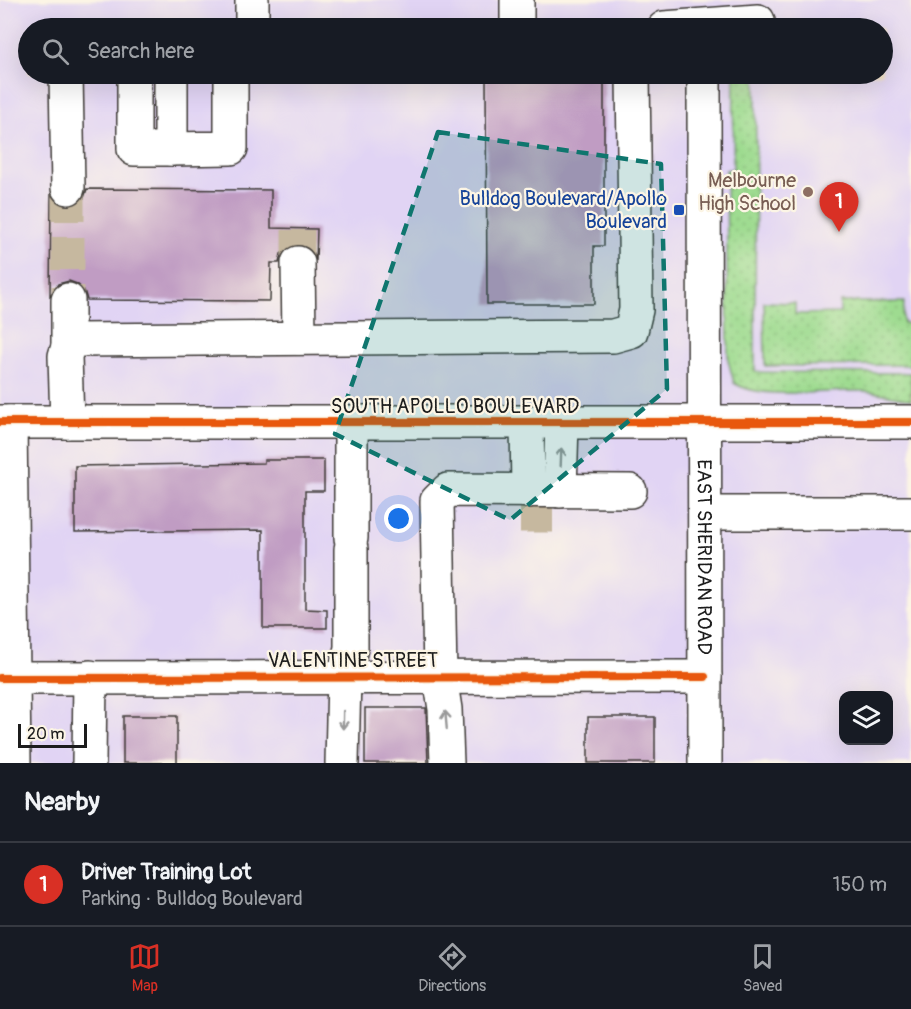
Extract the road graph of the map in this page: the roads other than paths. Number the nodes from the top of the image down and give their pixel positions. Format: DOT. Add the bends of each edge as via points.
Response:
graph roads {
  1 [pos="252,0"];
  2 [pos="517,0"];
  3 [pos="252,18"];
  4 [pos="517,18"];
  5 [pos="66,84"];
  6 [pos="134,84"];
  7 [pos="171,84"];
  8 [pos="231,84"];
  9 [pos="633,84"];
  10 [pos="704,84"];
  11 [pos="171,149"];
  12 [pos="68,188"];
  13 [pos="298,263"];
  14 [pos="68,300"];
  15 [pos="299,338"];
  16 [pos="68,347"];
  17 [pos="5,422"];
  18 [pos="67,422"];
  19 [pos="526,422"];
  20 [pos="562,422"];
  21 [pos="706,422"];
  22 [pos="911,422"];
  23 [pos="351,423"];
  24 [pos="630,491"];
  25 [pos="544,500"];
  26 [pos="706,513"];
  27 [pos="911,513"];
  28 [pos="705,676"];
  29 [pos="90,677"];
  30 [pos="344,677"];
  31 [pos="440,677"];
  32 [pos="7,678"];
  33 [pos="14,763"];
  34 [pos="89,763"];
  35 [pos="342,763"];
  36 [pos="447,763"];
  37 [pos="705,763"];
  1 -- 3 [label="street"];
  2 -- 4 [label="street"];
  5 -- 12 [label="street"];
  6 -- 11 [label="street" via="134,149"];
  7 -- 11 [label="street"];
  8 -- 11 [label="street" via="231,148"];
  9 -- 15 [label="street" via="636,310 631,331 613,336"];
  10 -- 21 [label="street, EAST SHERIDAN ROAD"];
  13 -- 15 [label="street"];
  14 -- 16 [label="street"];
  15 -- 16 [label="street" via="77,340"];
  16 -- 18 [label="street"];
  17 -- 18 [label="street, SOUTH APOLLO BOULEVARD"];
  17 -- 32 [label="street"];
  18 -- 23 [label="street, SOUTH APOLLO BOULEVARD"];
  19 -- 20 [label="street, SOUTH APOLLO BOULEVARD"];
  19 -- 23 [label="street, SOUTH APOLLO BOULEVARD"];
  19 -- 25 [label="street"];
  20 -- 21 [label="street, SOUTH APOLLO BOULEVARD"];
  25 -- 20 [label="street, one-way"];
  21 -- 22 [label="street, SOUTH APOLLO BOULEVARD"];
  21 -- 26 [label="street, EAST SHERIDAN ROAD"];
  23 -- 30 [label="street" via="351,648"];
  24 -- 25 [label="street"];
  25 -- 31 [label="street" via="448,490 437,501"];
  26 -- 27 [label="street"];
  26 -- 28 [label="street, EAST SHERIDAN ROAD"];
  28 -- 31 [label="street, VALENTINE STREET"];
  28 -- 37 [label="street, EAST SHERIDAN ROAD"];
  29 -- 30 [label="street, VALENTINE STREET"];
  29 -- 32 [label="street, VALENTINE STREET"];
  29 -- 34 [label="street"];
  30 -- 31 [label="street, VALENTINE STREET"];
  30 -- 35 [label="street, one-way"];
  36 -- 31 [label="street, one-way"];
  32 -- 33 [label="street"];
}
